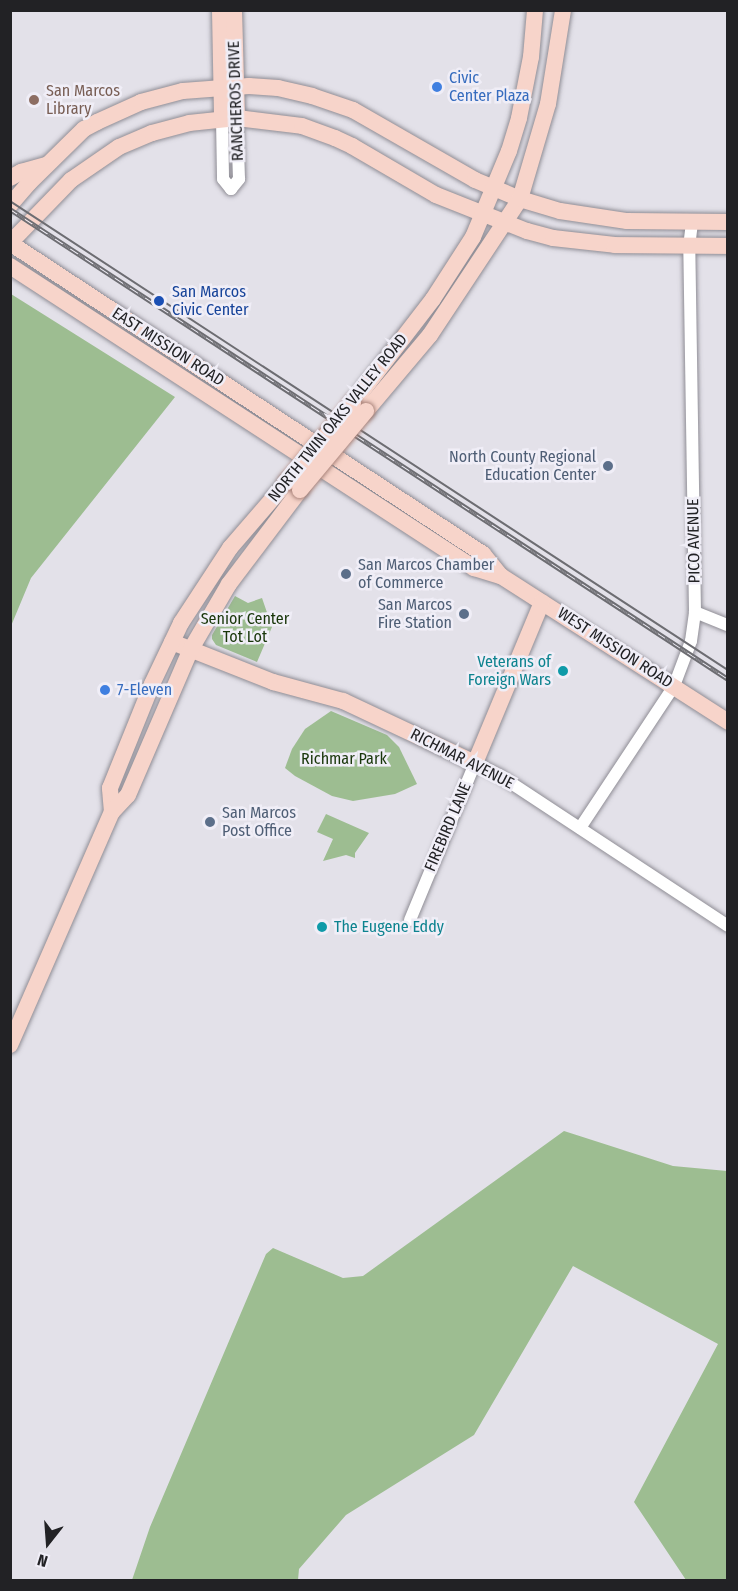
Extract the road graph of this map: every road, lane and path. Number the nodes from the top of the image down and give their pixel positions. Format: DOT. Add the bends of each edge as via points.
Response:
graph roads {
  1 [pos="220,10"];
  2 [pos="234,10"];
  3 [pos="535,10"];
  4 [pos="563,10"];
  5 [pos="228,87"];
  6 [pos="230,118"];
  7 [pos="47,165"];
  8 [pos="10,178"];
  9 [pos="494,189"];
  10 [pos="520,199"];
  11 [pos="10,206"];
  12 [pos="483,215"];
  13 [pos="502,222"];
  14 [pos="692,222"];
  15 [pos="728,222"];
  16 [pos="10,243"];
  17 [pos="728,246"];
  18 [pos="689,247"];
  19 [pos="10,266"];
  20 [pos="359,407"];
  21 [pos="325,450"];
  22 [pos="313,463"];
  23 [pos="293,486"];
  24 [pos="501,576"];
  25 [pos="542,602"];
  26 [pos="695,612"];
  27 [pos="728,626"];
  28 [pos="172,642"];
  29 [pos="191,649"];
  30 [pos="674,686"];
  31 [pos="728,722"];
  32 [pos="475,762"];
  33 [pos="112,812"];
  34 [pos="580,828"];
  35 [pos="410,920"];
  36 [pos="728,926"];
  37 [pos="10,1045"];
  1 -- 5 [label="main road, RANCHEROS DRIVE"];
  2 -- 5 [label="main road, RANCHEROS DRIVE"];
  3 -- 9 [label="main road, NORTH TWIN OAKS VALLEY ROAD" via="526,86 509,151"];
  4 -- 10 [label="main road" via="548,104"];
  5 -- 6 [label="main road, RANCHEROS DRIVE"];
  5 -- 7 [label="main road" via="183,91 141,102 84,129"];
  5 -- 9 [label="main road" via="278,88 353,110"];
  6 -- 12 [label="main road" via="302,126 334,138 436,195"];
  6 -- 16 [label="main road" via="152,133 102,157 71,180"];
  7 -- 8 [label="main road"];
  7 -- 11 [label="main road"];
  9 -- 10 [label="main road"];
  9 -- 12 [label="main road, NORTH TWIN OAKS VALLEY ROAD"];
  10 -- 13 [label="main road, NORTH TWIN OAKS VALLEY ROAD"];
  10 -- 14 [label="main road" via="598,218"];
  12 -- 13 [label="main road"];
  12 -- 20 [label="main road, NORTH TWIN OAKS VALLEY ROAD" via="439,290"];
  13 -- 18 [label="main road" via="553,238 619,246"];
  13 -- 20 [label="main road, NORTH TWIN OAKS VALLEY ROAD" via="430,335"];
  14 -- 15 [label="main road"];
  14 -- 18 [label="street, PICO AVENUE"];
  16 -- 21 [label="main road, EAST MISSION ROAD"];
  17 -- 18 [label="main road"];
  18 -- 26 [label="street, PICO AVENUE"];
  19 -- 22 [label="main road, EAST MISSION ROAD"];
  20 -- 23 [label="main road, NORTH TWIN OAKS VALLEY ROAD, bridge"];
  21 -- 24 [label="main road, WEST MISSION ROAD" via="483,554"];
  22 -- 24 [label="main road, WEST MISSION ROAD" via="474,568"];
  23 -- 28 [label="main road, NORTH TWIN OAKS VALLEY ROAD" via="224,556"];
  23 -- 29 [label="main road, NORTH TWIN OAKS VALLEY ROAD" via="228,584"];
  24 -- 25 [label="main road, WEST MISSION ROAD"];
  25 -- 30 [label="main road, WEST MISSION ROAD"];
  25 -- 32 [label="main road, FIREBIRD LANE"];
  26 -- 27 [label="street"];
  26 -- 30 [label="street, PICO AVENUE" via="688,653"];
  28 -- 29 [label="main road, RICHMAR AVENUE"];
  28 -- 33 [label="main road, NORTH TWIN OAKS VALLEY ROAD" via="110,788"];
  29 -- 32 [label="main road, RICHMAR AVENUE" via="273,682 343,701"];
  29 -- 33 [label="main road, NORTH TWIN OAKS VALLEY ROAD" via="128,795"];
  30 -- 31 [label="main road, WEST MISSION ROAD"];
  30 -- 34 [label="street, PICO AVENUE"];
  32 -- 34 [label="street, RICHMAR AVENUE"];
  32 -- 35 [label="street, FIREBIRD LANE"];
  33 -- 37 [label="main road, NORTH TWIN OAKS VALLEY ROAD"];
  34 -- 36 [label="street, RICHMAR AVENUE"];
}
